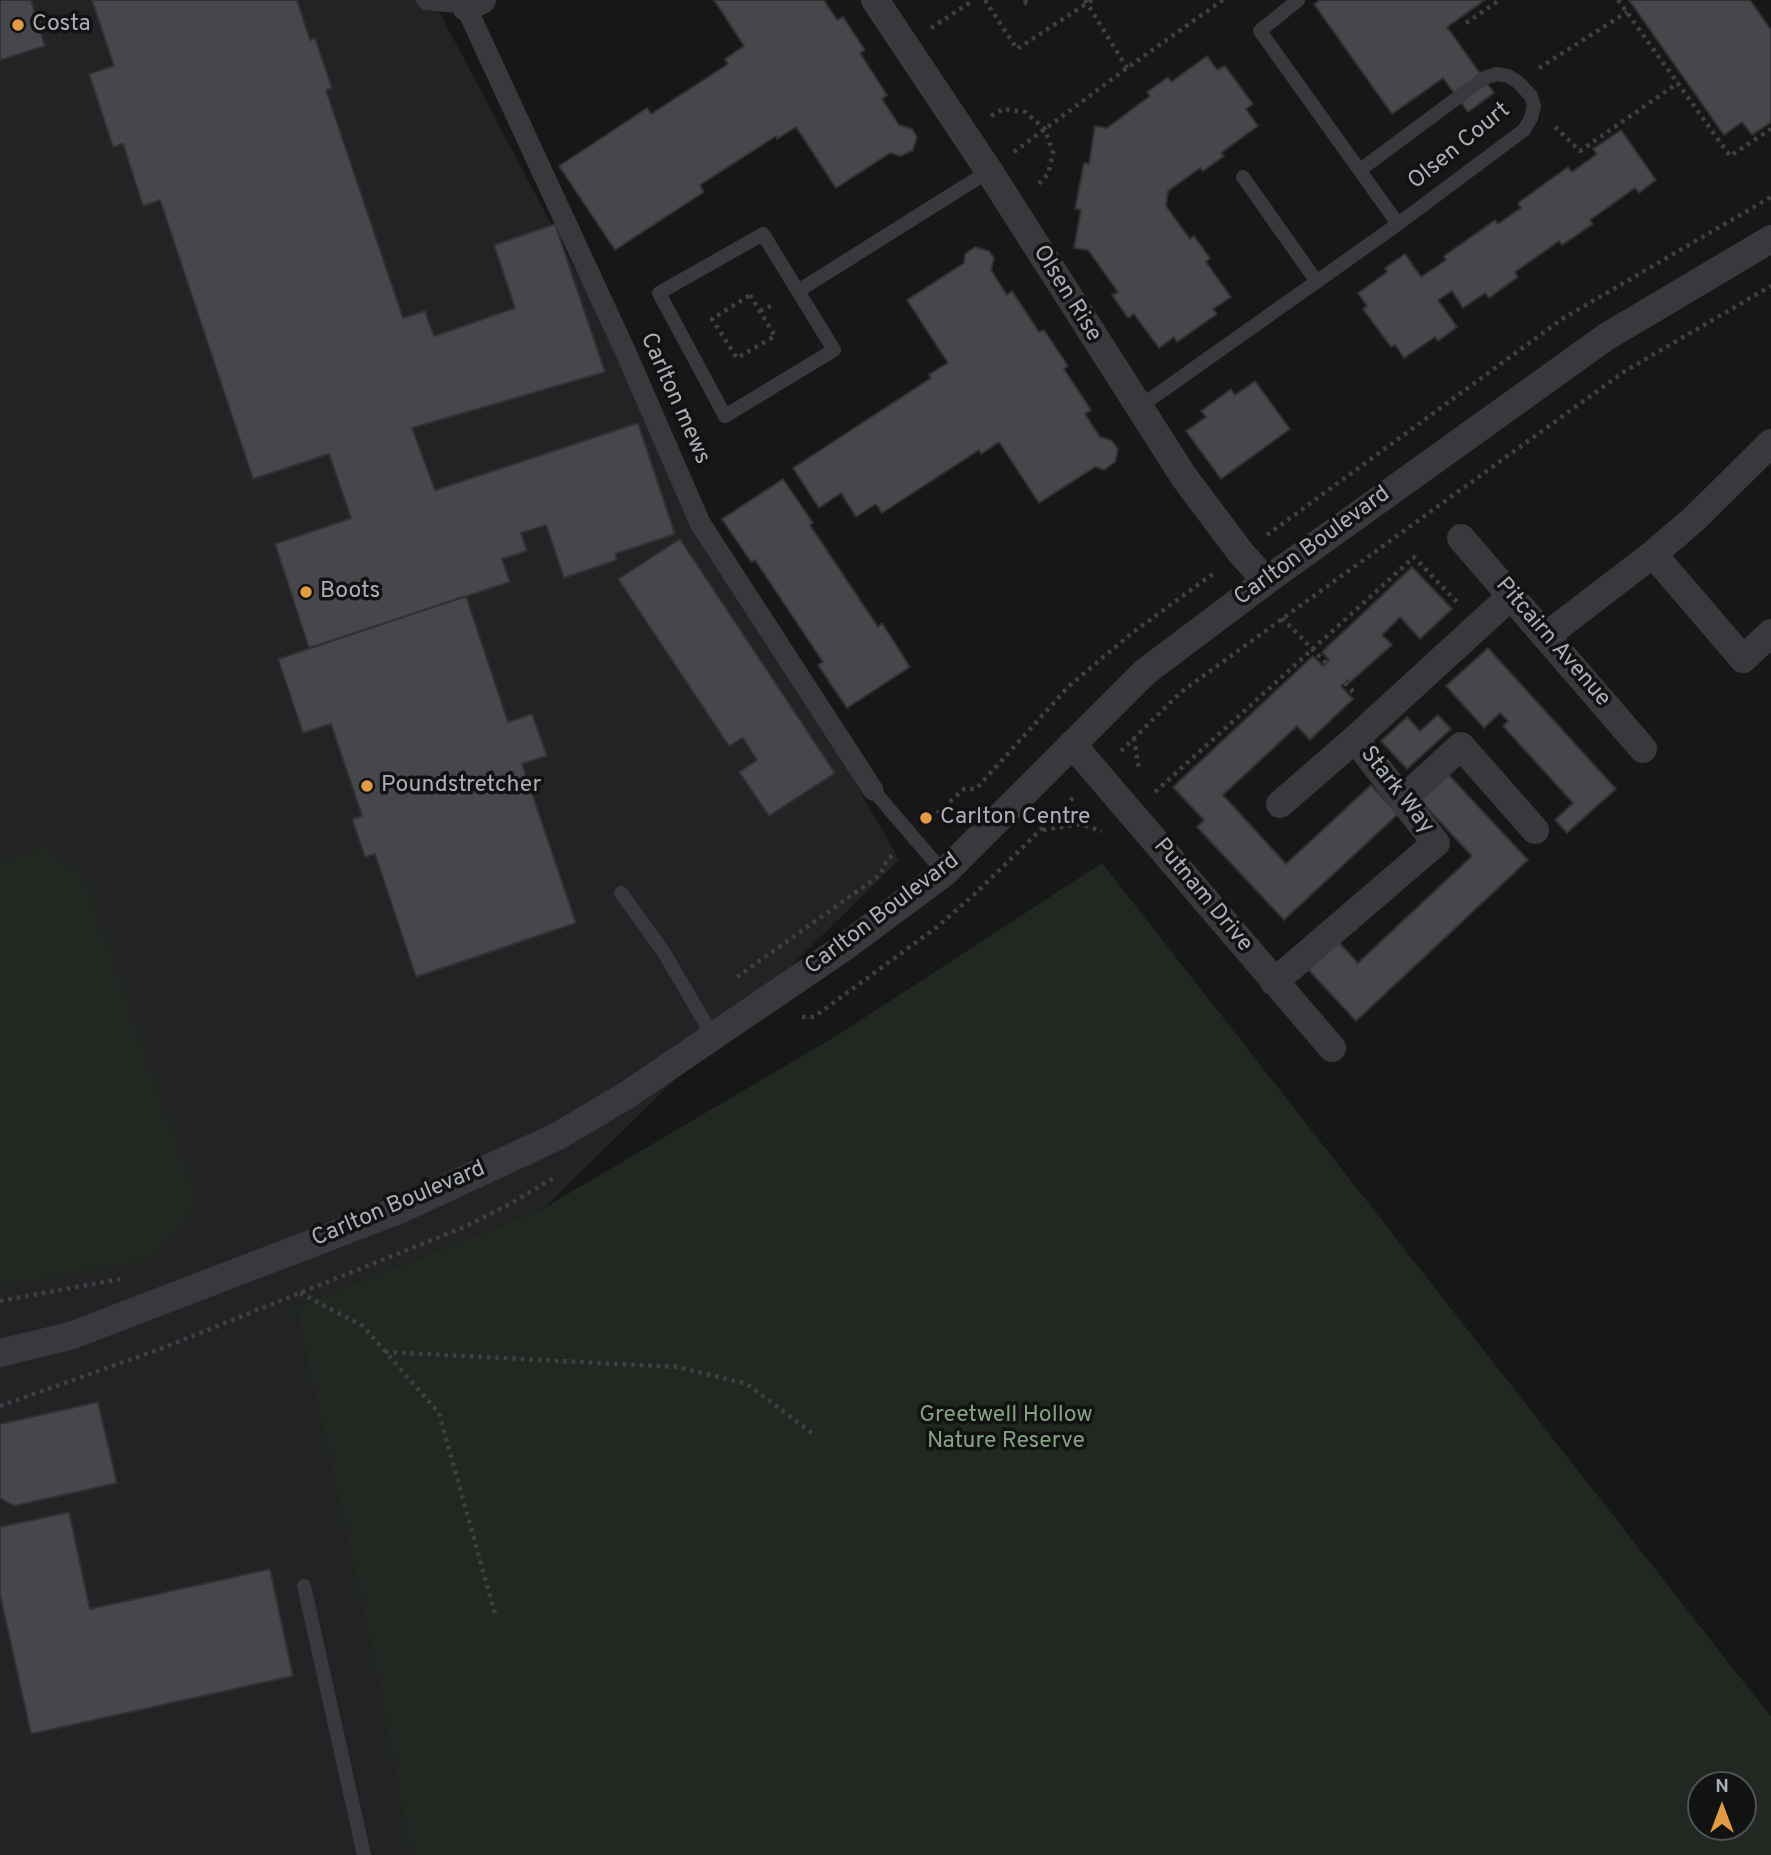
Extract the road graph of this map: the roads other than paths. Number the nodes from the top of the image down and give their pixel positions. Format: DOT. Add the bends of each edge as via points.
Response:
graph roads {
  1 [pos="423,0"];
  2 [pos="875,0"];
  3 [pos="1298,0"];
  4 [pos="474,4"];
  5 [pos="1360,170"];
  6 [pos="989,171"];
  7 [pos="1243,177"];
  8 [pos="1398,224"];
  9 [pos="1771,239"];
  10 [pos="1317,282"];
  11 [pos="798,291"];
  12 [pos="1138,408"];
  13 [pos="1771,443"];
  14 [pos="1461,538"];
  15 [pos="1653,554"];
  16 [pos="1266,581"];
  17 [pos="1511,596"];
  18 [pos="1771,634"];
  19 [pos="1546,636"];
  20 [pos="1354,739"];
  21 [pos="1072,744"];
  22 [pos="1643,750"];
  23 [pos="873,790"];
  24 [pos="1402,800"];
  25 [pos="1280,804"];
  26 [pos="1535,830"];
  27 [pos="944,873"];
  28 [pos="621,893"];
  29 [pos="1275,982"];
  30 [pos="714,1038"];
  31 [pos="1332,1048"];
  32 [pos="0,1353"];
  33 [pos="304,1586"];
  34 [pos="364,1855"];
  1 -- 4 [label="lane"];
  2 -- 6 [label="street, Olsen Rise"];
  3 -- 5 [label="lane, Olsen Court" via="1260,31"];
  4 -- 23 [label="street, Carlton mews" via="700,523"];
  5 -- 8 [label="lane, Olsen Court"];
  5 -- 8 [label="lane, Olsen Court" via="1484,78 1508,76 1531,96 1534,106 1524,130"];
  6 -- 11 [label="lane"];
  6 -- 12 [label="street, Olsen Rise"];
  7 -- 10 [label="lane"];
  8 -- 10 [label="lane, Olsen Court"];
  9 -- 16 [label="street, Carlton Boulevard" via="1606,337"];
  10 -- 12 [label="lane, Olsen Court"];
  11 -- 11 [label="lane" via="834,350 725,416 659,293 763,234"];
  12 -- 16 [label="street, Olsen Rise" via="1184,477"];
  13 -- 15 [label="street"];
  14 -- 17 [label="street, Pitcairn Avenue"];
  15 -- 18 [label="street" via="1743,659"];
  15 -- 19 [label="street"];
  16 -- 21 [label="street, Carlton Boulevard" via="1145,672"];
  17 -- 19 [label="street, Pitcairn Avenue"];
  17 -- 20 [label="street, Stark Way"];
  19 -- 22 [label="street, Pitcairn Avenue"];
  20 -- 24 [label="street, Stark Way"];
  20 -- 25 [label="street"];
  21 -- 27 [label="street, Carlton Boulevard"];
  21 -- 29 [label="street, Putnam Drive"];
  23 -- 27 [label="lane"];
  24 -- 26 [label="street" via="1461,746"];
  24 -- 29 [label="street, Stark Way" via="1436,843"];
  27 -- 30 [label="street, Carlton Boulevard"];
  28 -- 30 [label="lane" via="663,951"];
  29 -- 31 [label="street, Putnam Drive"];
  30 -- 32 [label="street, Carlton Boulevard" via="558,1136 399,1210 69,1336"];
  33 -- 34 [label="lane"];
}
